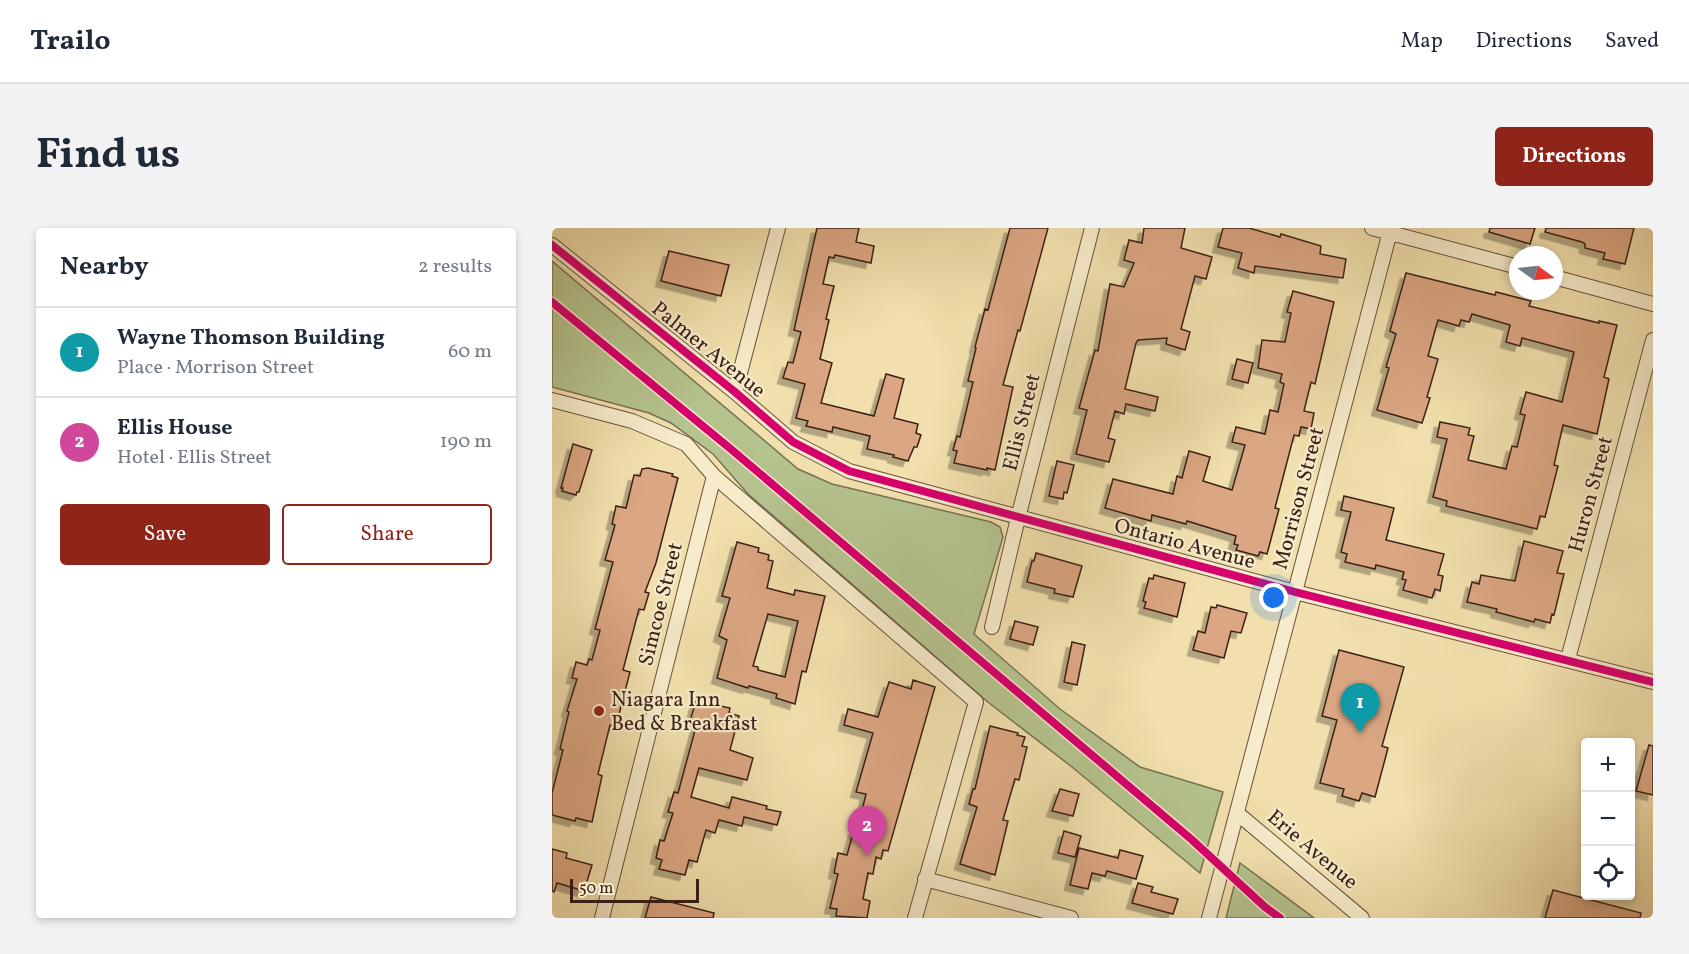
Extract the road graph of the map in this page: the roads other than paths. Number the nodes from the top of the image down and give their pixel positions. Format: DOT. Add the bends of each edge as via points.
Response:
graph roads {
  1 [pos="778,228"];
  2 [pos="1092,228"];
  3 [pos="1372,228"];
  4 [pos="1391,230"];
  5 [pos="552,245"];
  6 [pos="1509,264"];
  7 [pos="1563,279"];
  8 [pos="1653,304"];
  9 [pos="1653,340"];
  10 [pos="735,392"];
  11 [pos="552,400"];
  12 [pos="849,471"];
  13 [pos="714,476"];
  14 [pos="1018,518"];
  15 [pos="1295,592"];
  16 [pos="992,627"];
  17 [pos="1568,659"];
  18 [pos="1653,682"];
  19 [pos="1237,813"];
  20 [pos="926,879"];
  21 [pos="602,918"];
  22 [pos="915,918"];
  23 [pos="1071,918"];
  24 [pos="1209,918"];
  25 [pos="1362,918"];
  1 -- 10 [label="street"];
  2 -- 14 [label="street, Ellis Street"];
  3 -- 4 [label="street"];
  4 -- 6 [label="street"];
  4 -- 15 [label="street, Morrison Street"];
  5 -- 10 [label="street, Palmer Avenue"];
  7 -- 8 [label="street"];
  9 -- 17 [label="street, Huron Street"];
  10 -- 12 [label="street, Palmer Avenue" via="792,442"];
  11 -- 13 [label="street" via="632,422 686,444"];
  12 -- 14 [label="street, Ontario Avenue"];
  13 -- 20 [label="street" via="976,702"];
  13 -- 21 [label="street, Simcoe Street"];
  14 -- 15 [label="street, Ontario Avenue"];
  14 -- 16 [label="street, Ellis Street"];
  15 -- 17 [label="street, Ontario Avenue"];
  15 -- 19 [label="street, Morrison Street"];
  17 -- 18 [label="street, Ontario Avenue"];
  19 -- 24 [label="street, Morrison Street"];
  19 -- 25 [label="street, Erie Avenue"];
  20 -- 22 [label="street"];
  20 -- 23 [label="street"];
}
